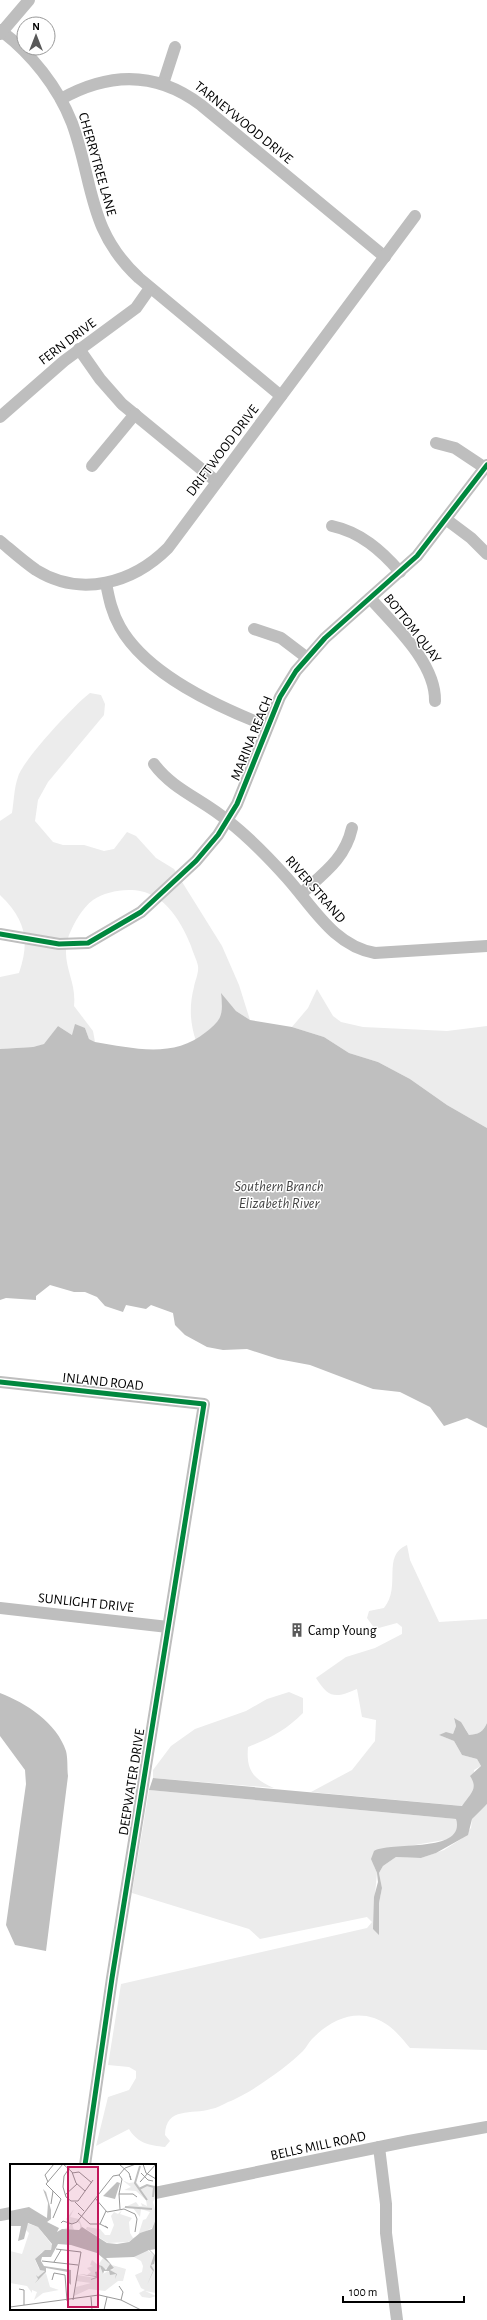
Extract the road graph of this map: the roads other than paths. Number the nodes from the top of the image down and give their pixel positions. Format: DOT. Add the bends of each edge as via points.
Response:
graph roads {
  1 [pos="29,0"];
  2 [pos="1,32"];
  3 [pos="175,47"];
  4 [pos="163,84"];
  5 [pos="61,100"];
  6 [pos="415,216"];
  7 [pos="385,257"];
  8 [pos="150,288"];
  9 [pos="79,349"];
  10 [pos="281,396"];
  11 [pos="135,414"];
  12 [pos="0,417"];
  13 [pos="436,443"];
  14 [pos="92,466"];
  15 [pos="486,466"];
  16 [pos="217,482"];
  17 [pos="447,520"];
  18 [pos="332,526"];
  19 [pos="0,541"];
  20 [pos="487,554"];
  21 [pos="400,572"];
  22 [pos="106,583"];
  23 [pos="370,598"];
  24 [pos="254,629"];
  25 [pos="306,657"];
  26 [pos="435,701"];
  27 [pos="267,726"];
  28 [pos="154,764"];
  29 [pos="228,820"];
  30 [pos="352,828"];
  31 [pos="301,894"];
  32 [pos="0,934"];
  33 [pos="487,946"];
  34 [pos="0,1382"];
  35 [pos="204,1404"];
  36 [pos="0,1608"];
  37 [pos="168,1627"];
  38 [pos="487,2127"];
  39 [pos="379,2147"];
  40 [pos="85,2164"];
  41 [pos="156,2193"];
  42 [pos="10,2213"];
  43 [pos="0,2215"];
  44 [pos="397,2320"];
  1 -- 2 [label="street"];
  2 -- 5 [label="street, CHERRYTREE LANE" via="37,65"];
  3 -- 4 [label="street"];
  4 -- 5 [label="street, TARNEYWOOD DRIVE" via="137,79 116,79 90,85"];
  4 -- 7 [label="street, TARNEYWOOD DRIVE" via="179,90 201,105"];
  5 -- 8 [label="street, CHERRYTREE LANE" via="79,144 93,205 104,234 120,258"];
  6 -- 7 [label="street, DRIFTWOOD DRIVE"];
  7 -- 10 [label="street, DRIFTWOOD DRIVE"];
  8 -- 9 [label="street, FERN DRIVE" via="136,308"];
  8 -- 10 [label="street, CHERRYTREE LANE"];
  9 -- 11 [label="street" via="110,392"];
  9 -- 12 [label="street, FERN DRIVE"];
  10 -- 16 [label="street, DRIFTWOOD DRIVE"];
  11 -- 14 [label="street"];
  11 -- 16 [label="street"];
  13 -- 15 [label="street" via="455,448"];
  15 -- 17 [label="street, MARINA REACH"];
  16 -- 22 [label="street, DRIFTWOOD DRIVE" via="168,548 156,559 138,572"];
  17 -- 20 [label="street"];
  17 -- 21 [label="street, MARINA REACH"];
  18 -- 21 [label="street" via="348,529 363,538 384,554"];
  19 -- 22 [label="street, DRIFTWOOD DRIVE" via="46,575 68,582"];
  21 -- 23 [label="street, MARINA REACH"];
  22 -- 27 [label="street" via="110,604 120,627 142,654 209,702"];
  23 -- 25 [label="street, MARINA REACH"];
  23 -- 26 [label="street, BOTTOM QUAY" via="401,632 428,669"];
  24 -- 25 [label="street" via="281,638"];
  25 -- 27 [label="street, MARINA REACH" via="287,684"];
  27 -- 29 [label="street, MARINA REACH" via="249,777"];
  28 -- 29 [label="street, RIVER STRAND" via="167,780"];
  29 -- 31 [label="street, RIVER STRAND" via="269,858"];
  29 -- 32 [label="street, MARINA REACH" via="214,842 171,885 141,912 102,936 88,943 76,944"];
  30 -- 31 [label="street" via="348,845 339,858"];
  31 -- 33 [label="street, RIVER STRAND" via="336,936 363,951 396,953"];
  34 -- 35 [label="street, INLAND ROAD"];
  35 -- 37 [label="street, DEEPWATER DRIVE"];
  36 -- 37 [label="street, SUNLIGHT DRIVE"];
  37 -- 40 [label="street, DEEPWATER DRIVE"];
  38 -- 39 [label="street, BELLS MILL ROAD"];
  39 -- 41 [label="street, BELLS MILL ROAD"];
  39 -- 44 [label="street"];
  42 -- 43 [label="street"];
}
